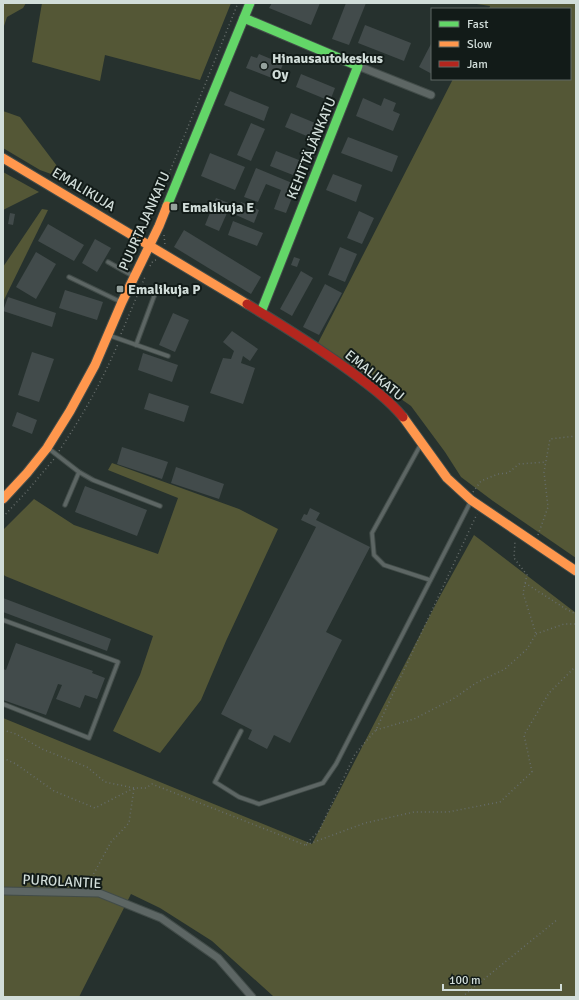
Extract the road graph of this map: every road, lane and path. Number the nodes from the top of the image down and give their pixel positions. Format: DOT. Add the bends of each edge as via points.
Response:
graph roads {
  1 [pos="238,3"];
  2 [pos="250,3"];
  3 [pos="244,18"];
  4 [pos="358,66"];
  5 [pos="431,95"];
  6 [pos="3,158"];
  7 [pos="146,242"];
  8 [pos="158,260"];
  9 [pos="108,262"];
  10 [pos="162,262"];
  11 [pos="134,276"];
  12 [pos="69,277"];
  13 [pos="156,291"];
  14 [pos="122,302"];
  15 [pos="260,312"];
  16 [pos="108,335"];
  17 [pos="136,345"];
  18 [pos="168,356"];
  19 [pos="576,436"];
  20 [pos="422,441"];
  21 [pos="47,448"];
  22 [pos="546,462"];
  23 [pos="79,472"];
  24 [pos="3,499"];
  25 [pos="470,499"];
  26 [pos="65,505"];
  27 [pos="160,506"];
  28 [pos="480,506"];
  29 [pos="515,538"];
  30 [pos="535,542"];
  31 [pos="576,571"];
  32 [pos="430,580"];
  33 [pos="525,583"];
  34 [pos="576,614"];
  35 [pos="3,620"];
  36 [pos="576,624"];
  37 [pos="536,634"];
  38 [pos="576,666"];
  39 [pos="3,704"];
  40 [pos="3,730"];
  41 [pos="376,730"];
  42 [pos="241,731"];
  43 [pos="3,758"];
  44 [pos="134,788"];
  45 [pos="305,845"];
  46 [pos="3,891"];
  47 [pos="99,892"];
  48 [pos="558,919"];
  49 [pos="252,997"];
  50 [pos="462,997"];
  1 -- 7 [label="path"];
  2 -- 3 [label="street, PUURTAJANKATU"];
  3 -- 4 [label="street"];
  3 -- 7 [label="street, PUURTAJANKATU"];
  4 -- 5 [label="street"];
  4 -- 15 [label="street, KEHITTÄJÄNKATU"];
  6 -- 7 [label="street, EMALIKUJA"];
  7 -- 11 [label="street, PUURTAJANKATU"];
  7 -- 15 [label="street, EMALIKATU"];
  8 -- 10 [label="path"];
  9 -- 11 [label="lane"];
  11 -- 14 [label="street, PUURTAJANKATU"];
  12 -- 14 [label="lane"];
  13 -- 17 [label="lane"];
  14 -- 16 [label="street, PUURTAJANKATU"];
  15 -- 20 [label="street, EMALIKATU" via="336,360 381,395 392,404"];
  16 -- 17 [label="lane"];
  16 -- 21 [label="street, PUURTAJANKATU" via="79,396"];
  17 -- 18 [label="lane"];
  19 -- 22 [label="path" via="550,439"];
  20 -- 25 [label="street, EMALIKATU" via="447,478"];
  20 -- 32 [label="lane" via="372,533 374,555 384,565"];
  21 -- 23 [label="lane"];
  21 -- 24 [label="street, PUURTAJANKATU"];
  22 -- 25 [label="path" via="519,464 508,473 481,481"];
  22 -- 30 [label="path" via="544,472 548,508"];
  23 -- 26 [label="lane"];
  23 -- 27 [label="lane"];
  25 -- 28 [label="street, EMALIKATU"];
  25 -- 32 [label="lane"];
  28 -- 30 [label="street, EMALIKATU"];
  28 -- 41 [label="path"];
  29 -- 33 [label="path" via="514,558 527,575"];
  30 -- 31 [label="street, EMALIKATU"];
  32 -- 42 [label="lane" via="336,764 323,783 259,804 239,797 215,782"];
  33 -- 34 [label="path"];
  33 -- 37 [label="path" via="523,593"];
  35 -- 39 [label="lane" via="118,662 89,738"];
  36 -- 37 [label="path" via="564,624"];
  37 -- 41 [label="path" via="527,649 505,669 414,719"];
  38 -- 45 [label="path" via="549,693 524,735 532,772 500,802 448,812 414,812 365,823"];
  40 -- 44 [label="path" via="87,767 106,782"];
  41 -- 45 [label="path" via="355,754 319,831"];
  43 -- 44 [label="path" via="16,764 54,792 95,808"];
  44 -- 45 [label="path" via="146,788 152,784"];
  44 -- 47 [label="path" via="129,823 111,842 94,874"];
  46 -- 47 [label="street, PUROLANTIE"];
  47 -- 49 [label="street, PUROLANTIE" via="161,918 218,958"];
  48 -- 50 [label="path"];
}
